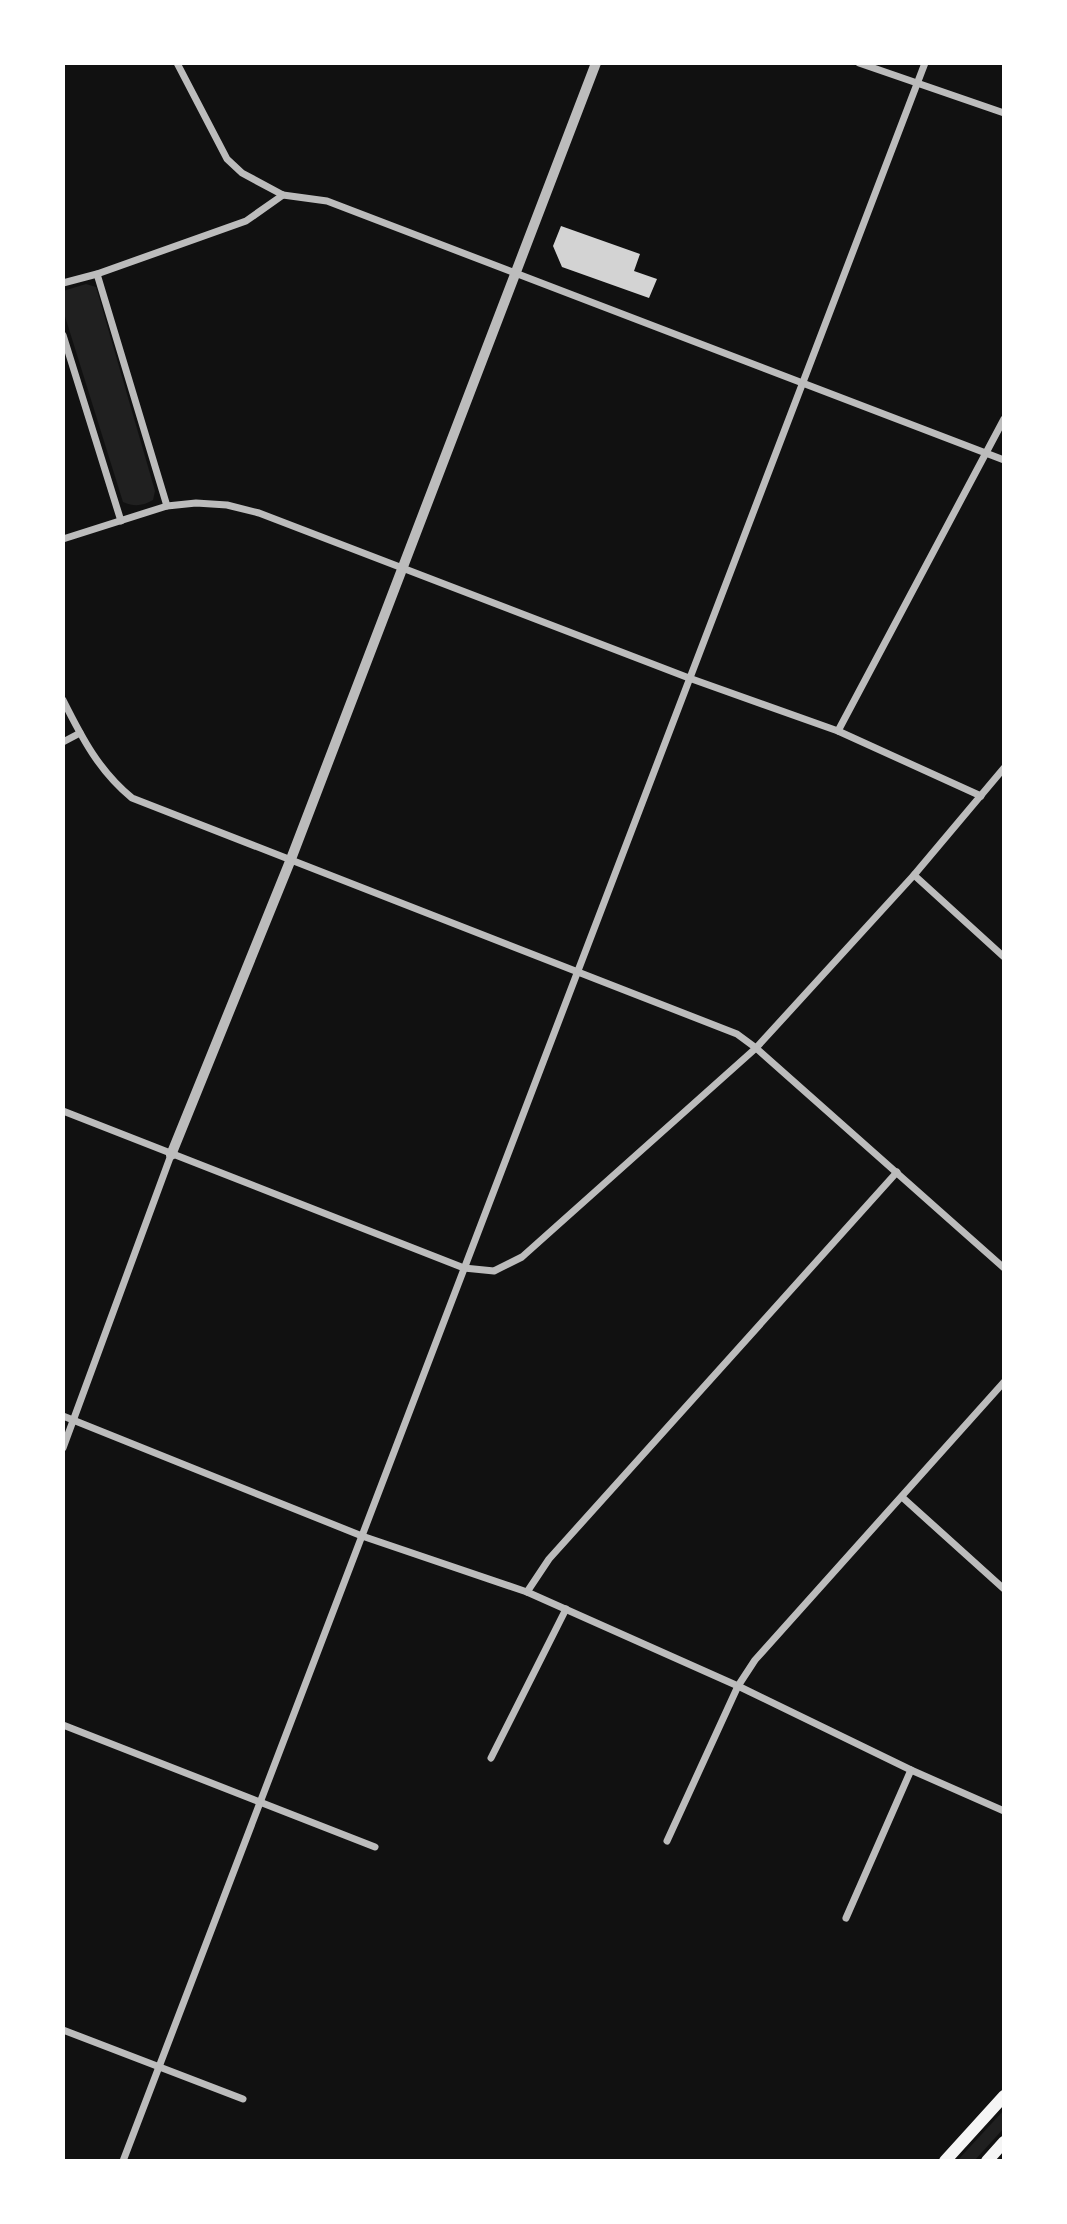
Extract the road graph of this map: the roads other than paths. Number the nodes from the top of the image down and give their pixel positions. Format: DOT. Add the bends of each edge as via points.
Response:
graph roads {
  1 [pos="177,63"];
  2 [pos="596,63"];
  3 [pos="859,63"];
  4 [pos="925,63"];
  5 [pos="917,85"];
  6 [pos="1004,113"];
  7 [pos="284,195"];
  8 [pos="97,274"];
  9 [pos="514,274"];
  10 [pos="63,283"];
  11 [pos="63,335"];
  12 [pos="802,383"];
  13 [pos="1004,419"];
  14 [pos="986,452"];
  15 [pos="1004,460"];
  16 [pos="167,506"];
  17 [pos="121,521"];
  18 [pos="63,540"];
  19 [pos="401,566"];
  20 [pos="689,677"];
  21 [pos="63,700"];
  22 [pos="838,731"];
  23 [pos="80,733"];
  24 [pos="63,742"];
  25 [pos="1004,768"];
  26 [pos="981,796"];
  27 [pos="291,859"];
  28 [pos="914,875"];
  29 [pos="1004,957"];
  30 [pos="578,972"];
  31 [pos="756,1048"];
  32 [pos="63,1111"];
  33 [pos="171,1155"];
  34 [pos="897,1172"];
  35 [pos="464,1268"];
  36 [pos="1004,1268"];
  37 [pos="1004,1382"];
  38 [pos="63,1416"];
  39 [pos="74,1420"];
  40 [pos="63,1448"];
  41 [pos="902,1497"];
  42 [pos="362,1536"];
  43 [pos="1004,1589"];
  44 [pos="527,1592"];
  45 [pos="566,1609"];
  46 [pos="738,1686"];
  47 [pos="63,1725"];
  48 [pos="491,1758"];
  49 [pos="911,1770"];
  50 [pos="260,1800"];
  51 [pos="1004,1811"];
  52 [pos="667,1841"];
  53 [pos="375,1847"];
  54 [pos="846,1918"];
  55 [pos="63,2030"];
  56 [pos="159,2067"];
  57 [pos="1004,2096"];
  58 [pos="243,2099"];
  59 [pos="1004,2142"];
  60 [pos="123,2161"];
  61 [pos="945,2161"];
  62 [pos="987,2161"];
  1 -- 7 [label="street" via="227,159"];
  2 -- 9 [label="street"];
  3 -- 5 [label="street"];
  4 -- 5 [label="street"];
  5 -- 6 [label="street"];
  5 -- 12 [label="street"];
  7 -- 8 [label="street" via="246,221"];
  7 -- 9 [label="street" via="327,201"];
  8 -- 10 [label="street"];
  8 -- 16 [label="street"];
  9 -- 12 [label="street"];
  9 -- 19 [label="street"];
  11 -- 17 [label="street"];
  12 -- 14 [label="street"];
  12 -- 20 [label="street"];
  13 -- 14 [label="street"];
  14 -- 15 [label="street"];
  14 -- 22 [label="street"];
  16 -- 17 [label="street"];
  16 -- 19 [label="street" via="197,503 248,510"];
  17 -- 18 [label="street"];
  19 -- 20 [label="street"];
  19 -- 27 [label="street"];
  20 -- 22 [label="street"];
  20 -- 30 [label="street"];
  21 -- 23 [label="street"];
  22 -- 26 [label="street"];
  23 -- 24 [label="street"];
  23 -- 27 [label="street" via="104,772 132,798"];
  25 -- 26 [label="street"];
  26 -- 28 [label="street"];
  27 -- 30 [label="street"];
  27 -- 33 [label="street"];
  28 -- 29 [label="street"];
  28 -- 31 [label="street"];
  30 -- 31 [label="street" via="722,1027"];
  30 -- 35 [label="street"];
  31 -- 34 [label="street"];
  31 -- 35 [label="street" via="522,1257 494,1271"];
  32 -- 33 [label="street"];
  33 -- 35 [label="street"];
  33 -- 39 [label="street"];
  34 -- 36 [label="street"];
  34 -- 44 [label="street" via="549,1559"];
  35 -- 42 [label="street"];
  37 -- 41 [label="street"];
  38 -- 39 [label="street"];
  39 -- 40 [label="street"];
  39 -- 42 [label="street"];
  41 -- 43 [label="street"];
  41 -- 46 [label="street" via="755,1660"];
  42 -- 44 [label="street"];
  42 -- 50 [label="street"];
  44 -- 45 [label="street"];
  45 -- 46 [label="street"];
  45 -- 48 [label="street"];
  46 -- 49 [label="street"];
  46 -- 52 [label="street"];
  47 -- 50 [label="street"];
  49 -- 51 [label="street"];
  49 -- 54 [label="street"];
  50 -- 53 [label="street"];
  50 -- 56 [label="street"];
  55 -- 56 [label="street"];
  56 -- 58 [label="street"];
  56 -- 60 [label="street"];
  57 -- 61 [label="main road"];
  59 -- 62 [label="main road"];
}
